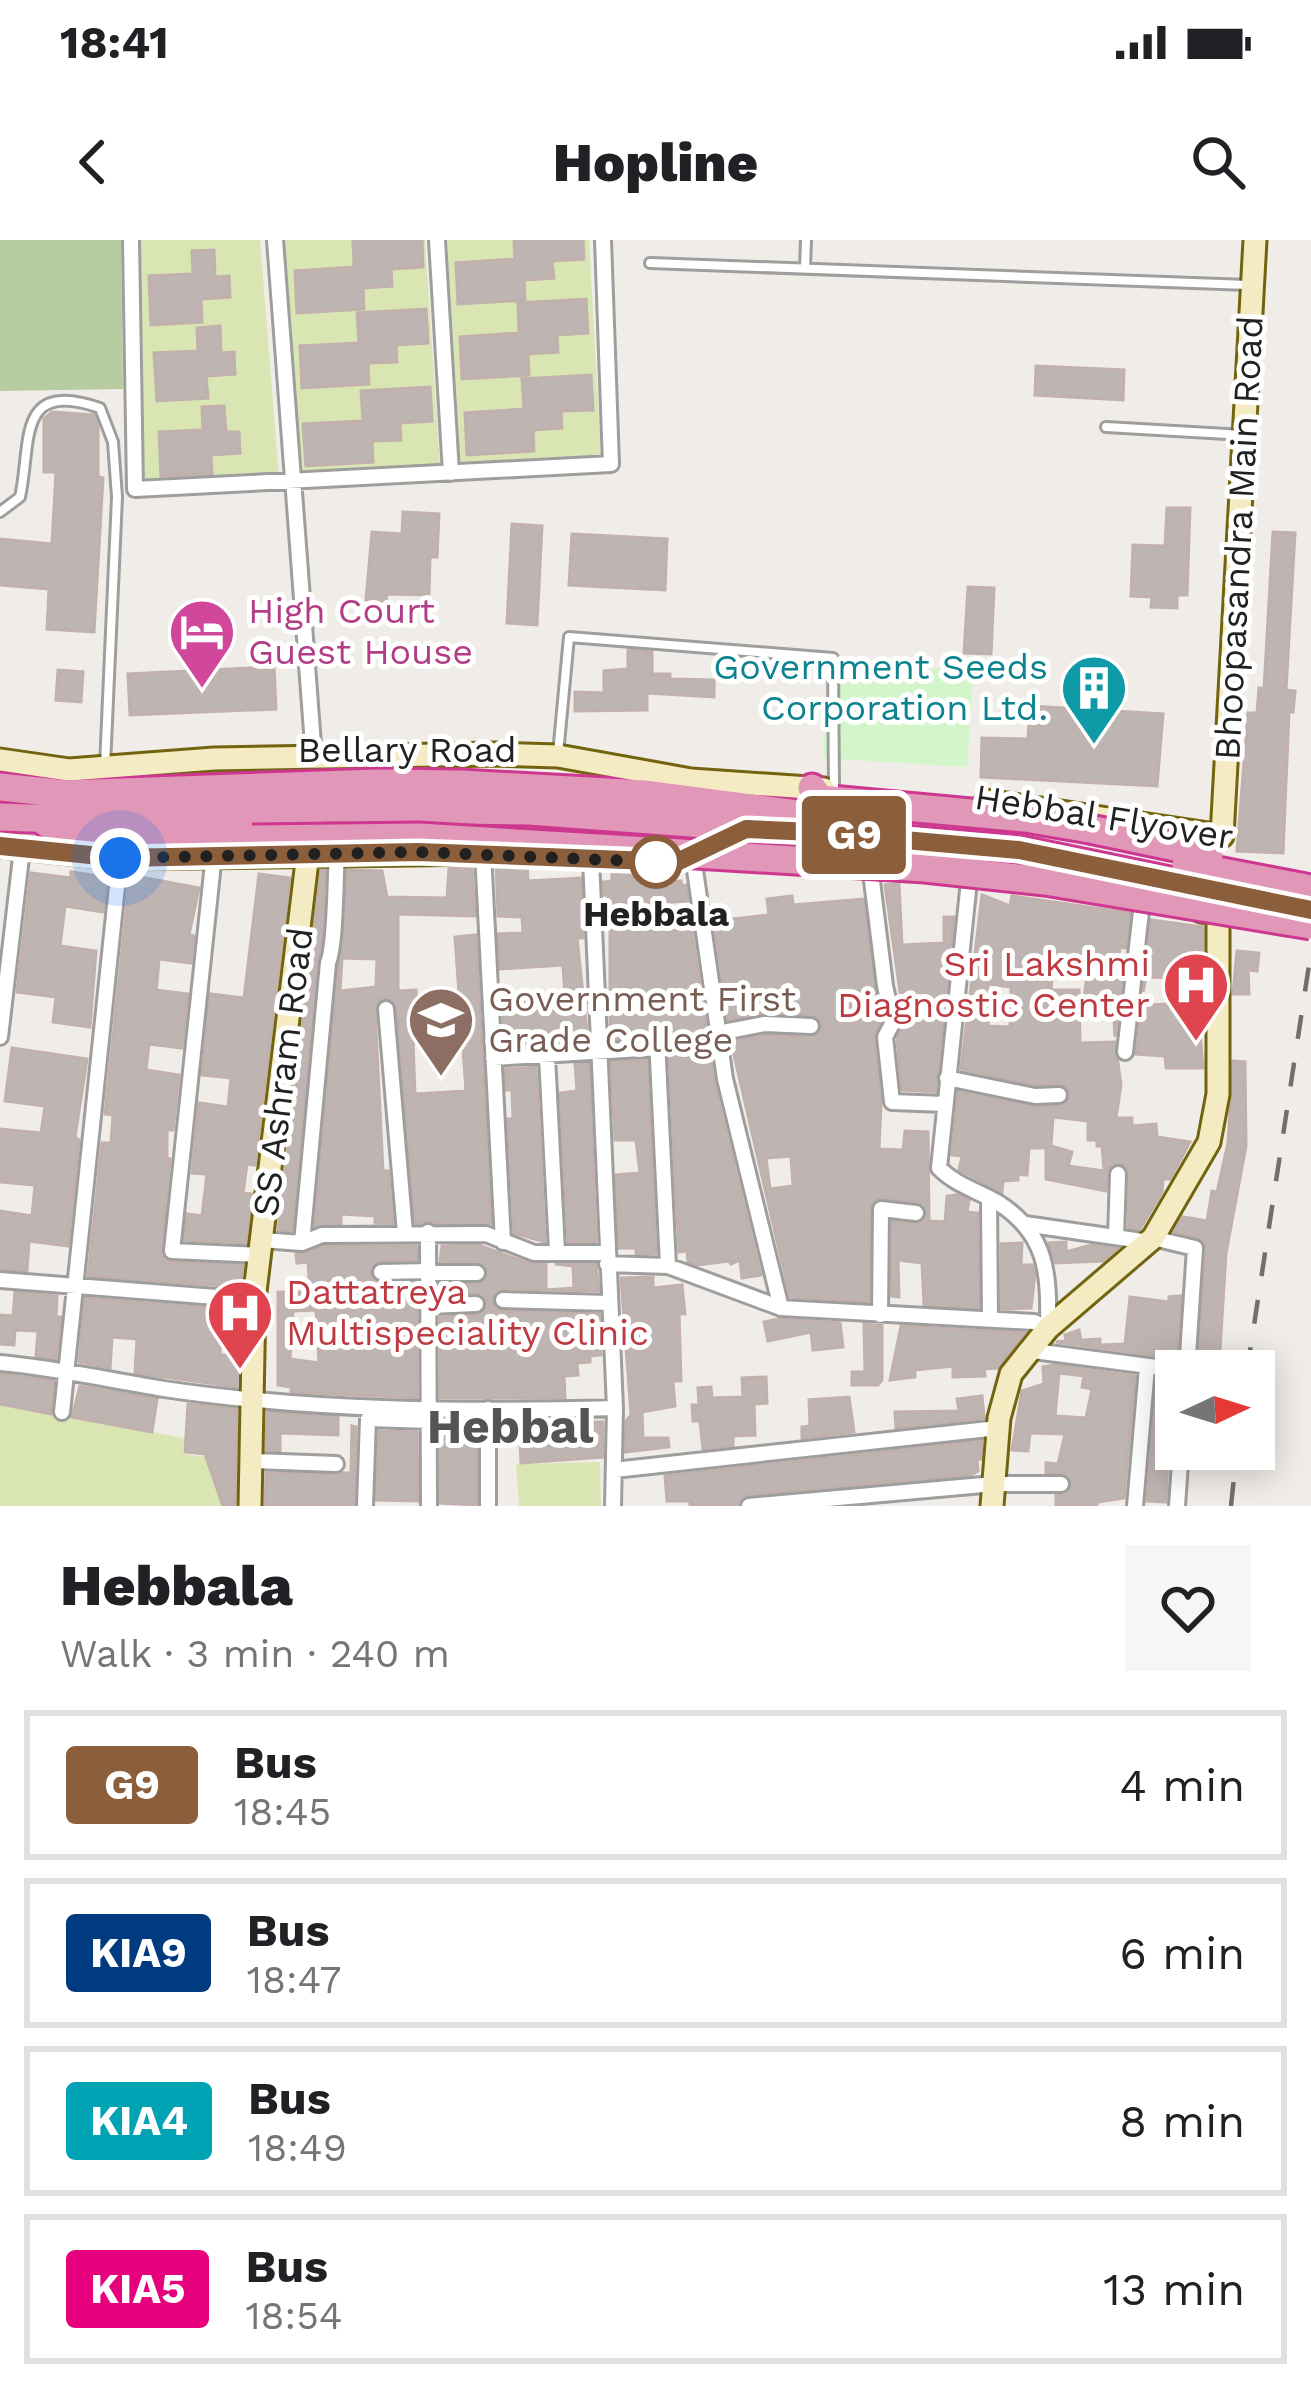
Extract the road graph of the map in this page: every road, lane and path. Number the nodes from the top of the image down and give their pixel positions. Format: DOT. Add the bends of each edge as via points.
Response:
graph roads {
  1 [pos="131,240"];
  2 [pos="275,240"];
  3 [pos="437,240"];
  4 [pos="603,240"];
  5 [pos="806,240"];
  6 [pos="1255,240"];
  7 [pos="650,262"];
  8 [pos="805,269"];
  9 [pos="1253,285"];
  10 [pos="1106,428"];
  11 [pos="1246,436"];
  12 [pos="451,472"];
  13 [pos="293,481"];
  14 [pos="0,512"];
  15 [pos="558,756"];
  16 [pos="314,758"];
  17 [pos="0,760"];
  18 [pos="105,767"];
  19 [pos="0,787"];
  20 [pos="818,806"];
  21 [pos="0,817"];
  22 [pos="44,821"];
  23 [pos="746,829"];
  24 [pos="1222,836"];
  25 [pos="11,847"];
  26 [pos="338,853"];
  27 [pos="214,854"];
  28 [pos="308,854"];
  29 [pos="483,854"];
  30 [pos="120,858"];
  31 [pos="591,859"];
  32 [pos="686,863"];
  33 [pos="871,873"];
  34 [pos="1311,874"];
  35 [pos="969,881"];
  36 [pos="1311,889"];
  37 [pos="1142,903"];
  38 [pos="1311,910"];
  39 [pos="1311,925"];
  40 [pos="386,1009"];
  41 [pos="811,1026"];
  42 [pos="718,1033"];
  43 [pos="0,1037"];
  44 [pos="1125,1052"];
  45 [pos="600,1054"];
  46 [pos="547,1056"];
  47 [pos="493,1058"];
  48 [pos="947,1078"];
  49 [pos="1059,1094"];
  50 [pos="945,1104"];
  51 [pos="1118,1174"];
  52 [pos="989,1198"];
  53 [pos="916,1213"];
  54 [pos="1025,1224"];
  55 [pos="428,1232"];
  56 [pos="405,1233"];
  57 [pos="1116,1238"];
  58 [pos="1151,1240"];
  59 [pos="503,1242"];
  60 [pos="302,1243"];
  61 [pos="261,1248"];
  62 [pos="557,1251"];
  63 [pos="607,1258"];
  64 [pos="668,1266"];
  65 [pos="381,1272"];
  66 [pos="429,1272"];
  67 [pos="478,1273"];
  68 [pos="0,1280"];
  69 [pos="72,1287"];
  70 [pos="254,1300"];
  71 [pos="503,1300"];
  72 [pos="609,1303"];
  73 [pos="476,1304"];
  74 [pos="429,1306"];
  75 [pos="782,1308"];
  76 [pos="880,1315"];
  77 [pos="991,1320"];
  78 [pos="1048,1328"];
  79 [pos="1026,1350"];
  80 [pos="1189,1350"];
  81 [pos="0,1363"];
  82 [pos="1147,1366"];
  83 [pos="1155,1367"];
  84 [pos="67,1369"];
  85 [pos="255,1398"];
  86 [pos="615,1408"];
  87 [pos="488,1409"];
  88 [pos="62,1412"];
  89 [pos="431,1414"];
  90 [pos="998,1429"];
  91 [pos="253,1461"];
  92 [pos="336,1464"];
  93 [pos="614,1470"];
  94 [pos="1180,1470"];
  95 [pos="1061,1484"];
  96 [pos="993,1495"];
  97 [pos="250,1506"];
  98 [pos="365,1506"];
  99 [pos="430,1506"];
  100 [pos="488,1506"];
  101 [pos="614,1506"];
  102 [pos="748,1506"];
  103 [pos="1135,1506"];
  104 [pos="1177,1506"];
  1 -- 13 [label="street" via="135,489"];
  2 -- 13 [label="street"];
  3 -- 12 [label="street"];
  4 -- 12 [label="street" via="611,464"];
  5 -- 8 [label="lane"];
  6 -- 9 [label="street, Bhoopasandra Main Road"];
  7 -- 8 [label="lane"];
  8 -- 9 [label="lane"];
  9 -- 11 [label="street, Bhoopasandra Main Road"];
  10 -- 11 [label="lane"];
  11 -- 24 [label="street, Bhoopasandra Main Road"];
  12 -- 13 [label="street"];
  13 -- 16 [label="street"];
  14 -- 18 [label="lane" via="20,497 31,419 46,405 76,400 100,408 113,442 116,497"];
  15 -- 16 [label="street, Bellary Road"];
  15 -- 20 [label="street, Bellary Road"];
  15 -- 20 [label="lane" via="569,637 833,658"];
  16 -- 18 [label="street, Bellary Road"];
  17 -- 18 [label="street, Bellary Road"];
  19 -- 20 [label="highway, Bellary Road" via="67,794 461,784"];
  20 -- 23 [label="highway, Hebbal Flyover"];
  20 -- 24 [label="street, Bellary Road" via="1024,804"];
  20 -- 34 [label="highway, bridge" via="820,799 1025,818"];
  20 -- 36 [label="highway, Hebbal Flyover, bridge"];
  20 -- 38 [label="highway, Hebbal Flyover, bridge"];
  21 -- 22 [label="highway, Bellary Road"];
  22 -- 23 [label="highway, Bellary Road" via="330,808 529,811"];
  22 -- 39 [label="highway, bridge" via="74,840 419,837 925,868"];
  23 -- 32 [label="highway"];
  25 -- 30 [label="street"];
  25 -- 43 [label="street"];
  26 -- 28 [label="street"];
  26 -- 29 [label="street"];
  26 -- 60 [label="street"];
  27 -- 28 [label="street"];
  27 -- 30 [label="street"];
  27 -- 61 [label="street" via="172,1251"];
  28 -- 61 [label="street, SS Ashram Road"];
  29 -- 31 [label="street"];
  29 -- 47 [label="street"];
  30 -- 69 [label="street"];
  31 -- 32 [label="street"];
  31 -- 45 [label="street"];
  32 -- 33 [label="street"];
  32 -- 42 [label="street"];
  33 -- 35 [label="street"];
  33 -- 50 [label="street" via="893,1022 885,1037 892,1102"];
  35 -- 37 [label="street"];
  35 -- 48 [label="street"];
  37 -- 44 [label="street"];
  37 -- 58 [label="street" via="1217,913 1218,1094 1209,1142"];
  40 -- 56 [label="street"];
  41 -- 42 [label="street"];
  42 -- 75 [label="street"];
  45 -- 46 [label="street"];
  45 -- 63 [label="street"];
  45 -- 64 [label="street" via="657,1044"];
  46 -- 47 [label="street"];
  46 -- 62 [label="street"];
  47 -- 59 [label="street"];
  48 -- 49 [label="street"];
  48 -- 50 [label="street"];
  50 -- 52 [label="street" via="939,1168"];
  51 -- 57 [label="street"];
  52 -- 54 [label="street"];
  52 -- 77 [label="street"];
  53 -- 76 [label="street" via="881,1209"];
  54 -- 57 [label="street"];
  54 -- 78 [label="street" via="1049,1272"];
  55 -- 56 [label="street"];
  55 -- 59 [label="street"];
  55 -- 66 [label="street"];
  56 -- 60 [label="street" via="322,1235"];
  57 -- 58 [label="street"];
  58 -- 78 [label="street"];
  58 -- 80 [label="street" via="1196,1249"];
  59 -- 62 [label="street"];
  60 -- 61 [label="street"];
  61 -- 70 [label="street, SS Ashram Road"];
  62 -- 63 [label="street"];
  63 -- 64 [label="street"];
  63 -- 72 [label="street"];
  64 -- 75 [label="street"];
  65 -- 66 [label="street"];
  66 -- 67 [label="street"];
  66 -- 74 [label="street"];
  68 -- 69 [label="street"];
  69 -- 70 [label="street"];
  69 -- 84 [label="street"];
  70 -- 85 [label="street, SS Ashram Road"];
  71 -- 72 [label="street"];
  72 -- 86 [label="street"];
  73 -- 74 [label="street"];
  74 -- 89 [label="street"];
  75 -- 76 [label="street"];
  76 -- 77 [label="street"];
  77 -- 78 [label="street"];
  78 -- 79 [label="street"];
  79 -- 82 [label="street"];
  79 -- 90 [label="street" via="1011,1374"];
  81 -- 84 [label="street"];
  82 -- 83 [label="street"];
  82 -- 103 [label="street"];
  84 -- 85 [label="street"];
  84 -- 88 [label="street"];
  85 -- 89 [label="street"];
  85 -- 91 [label="street, SS Ashram Road"];
  86 -- 87 [label="street"];
  86 -- 93 [label="street"];
  87 -- 89 [label="street"];
  87 -- 100 [label="street"];
  89 -- 98 [label="street" via="368,1419"];
  89 -- 99 [label="street"];
  90 -- 93 [label="street"];
  90 -- 96 [label="street"];
  91 -- 92 [label="street"];
  91 -- 97 [label="street, SS Ashram Road"];
  93 -- 101 [label="street"];
  94 -- 104 [label="street"];
  95 -- 96 [label="street"];
  96 -- 102 [label="street"];
}
